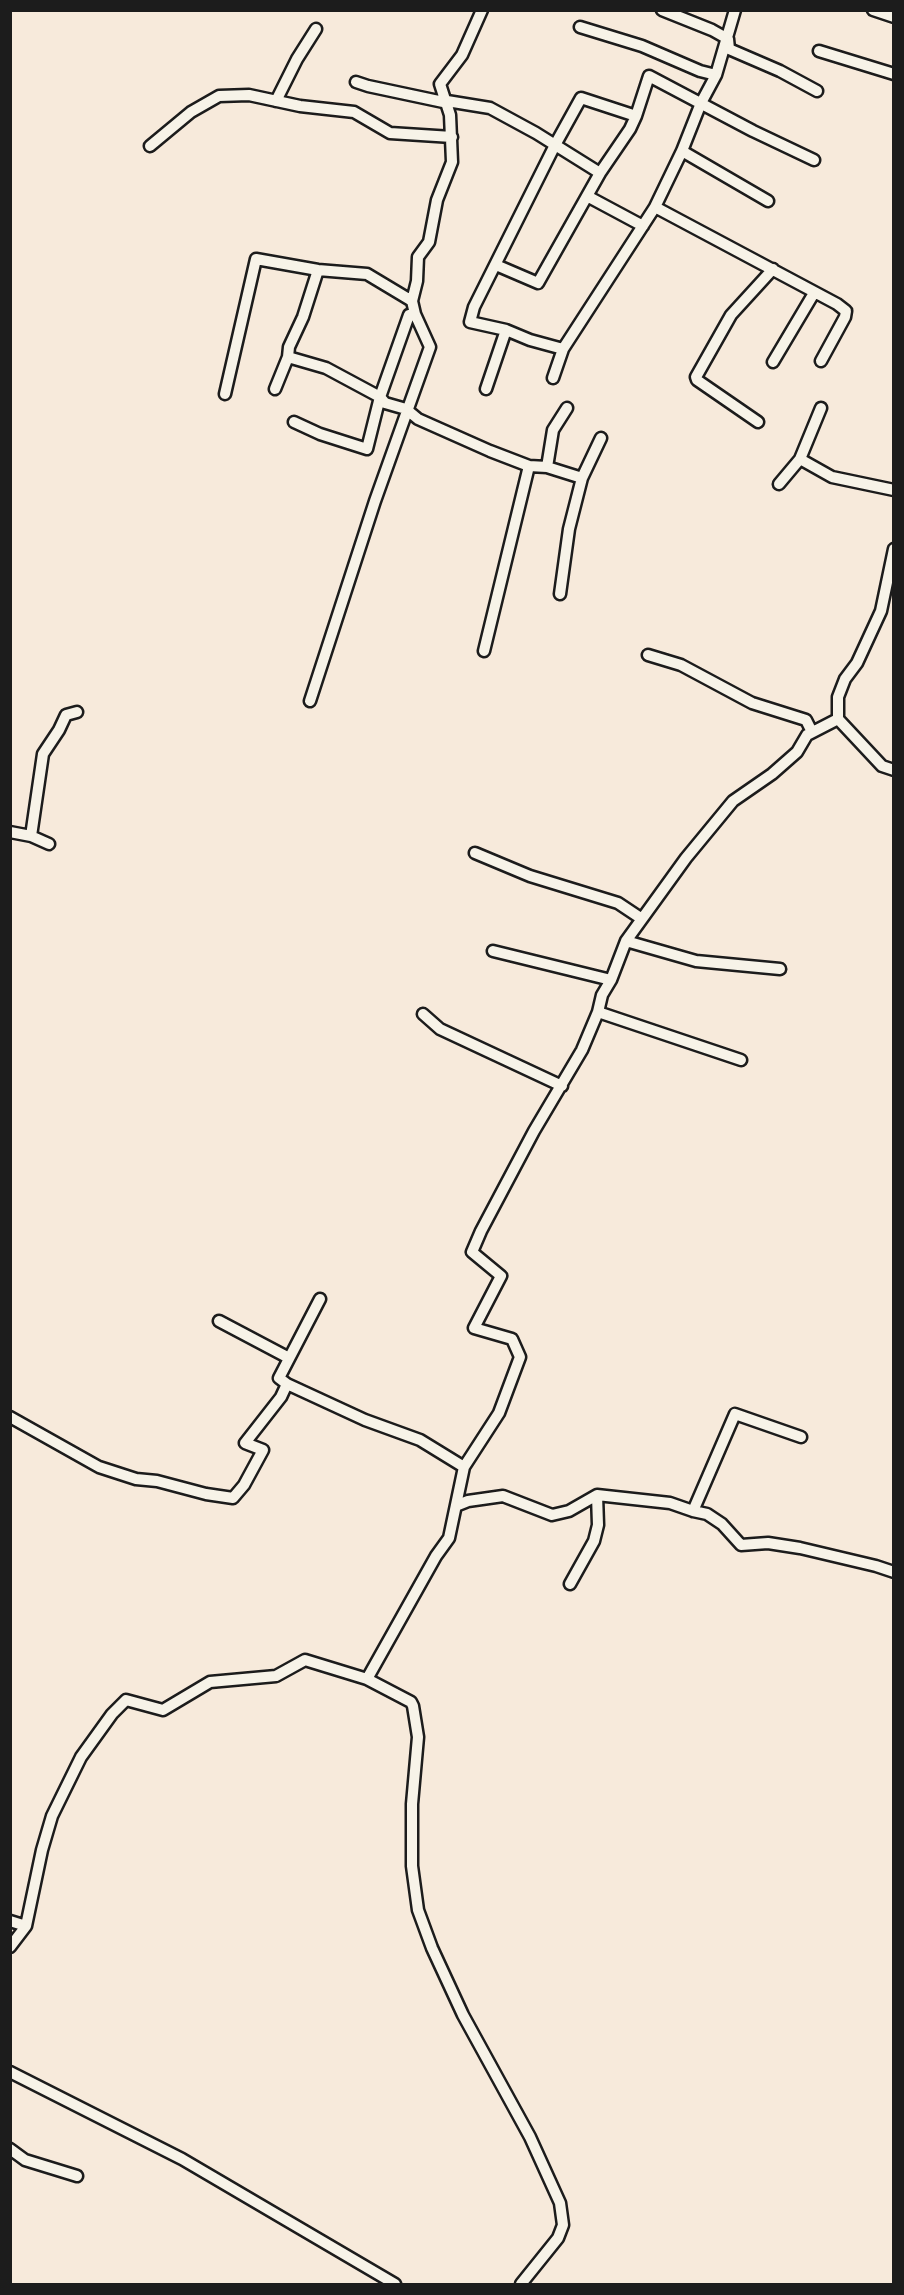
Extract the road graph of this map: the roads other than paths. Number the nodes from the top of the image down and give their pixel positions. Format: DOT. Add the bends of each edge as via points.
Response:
graph roads {
  1 [pos="482,10"];
  2 [pos="662,10"];
  3 [pos="735,10"];
  4 [pos="873,10"];
  5 [pos="894,17"];
  6 [pos="580,27"];
  7 [pos="316,29"];
  8 [pos="728,39"];
  9 [pos="819,51"];
  10 [pos="894,74"];
  11 [pos="716,75"];
  12 [pos="356,82"];
  13 [pos="817,91"];
  14 [pos="276,101"];
  15 [pos="447,102"];
  16 [pos="701,103"];
  17 [pos="636,116"];
  18 [pos="453,137"];
  19 [pos="555,145"];
  20 [pos="150,146"];
  21 [pos="681,151"];
  22 [pos="814,160"];
  23 [pos="600,173"];
  24 [pos="587,196"];
  25 [pos="768,201"];
  26 [pos="655,207"];
  27 [pos="643,226"];
  28 [pos="496,265"];
  29 [pos="773,269"];
  30 [pos="318,270"];
  31 [pos="814,293"];
  32 [pos="412,301"];
  33 [pos="415,314"];
  34 [pos="506,330"];
  35 [pos="563,349"];
  36 [pos="288,357"];
  37 [pos="821,361"];
  38 [pos="773,362"];
  39 [pos="553,378"];
  40 [pos="275,389"];
  41 [pos="486,389"];
  42 [pos="225,394"];
  43 [pos="380,397"];
  44 [pos="567,408"];
  45 [pos="821,408"];
  46 [pos="409,412"];
  47 [pos="294,422"];
  48 [pos="758,422"];
  49 [pos="601,438"];
  50 [pos="800,459"];
  51 [pos="529,466"];
  52 [pos="547,467"];
  53 [pos="582,477"];
  54 [pos="779,484"];
  55 [pos="894,490"];
  56 [pos="894,549"];
  57 [pos="560,594"];
  58 [pos="484,651"];
  59 [pos="648,655"];
  60 [pos="310,701"];
  61 [pos="77,712"];
  62 [pos="838,719"];
  63 [pos="812,732"];
  64 [pos="894,770"];
  65 [pos="10,832"];
  66 [pos="31,836"];
  67 [pos="49,844"];
  68 [pos="475,853"];
  69 [pos="642,919"];
  70 [pos="626,941"];
  71 [pos="493,951"];
  72 [pos="780,969"];
  73 [pos="611,980"];
  74 [pos="598,1012"];
  75 [pos="423,1014"];
  76 [pos="741,1060"];
  77 [pos="562,1086"];
  78 [pos="320,1299"];
  79 [pos="219,1321"];
  80 [pos="289,1358"];
  81 [pos="287,1384"];
  82 [pos="10,1417"];
  83 [pos="801,1437"];
  84 [pos="464,1467"];
  85 [pos="597,1495"];
  86 [pos="458,1505"];
  87 [pos="693,1511"];
  88 [pos="894,1572"];
  89 [pos="570,1584"];
  90 [pos="367,1679"];
  91 [pos="10,1921"];
  92 [pos="26,1926"];
  93 [pos="10,1947"];
  94 [pos="10,2072"];
  95 [pos="10,2149"];
  96 [pos="77,2176"];
  97 [pos="396,2284"];
  98 [pos="522,2284"];
  1 -- 15 [label="street" via="462,55 440,84"];
  2 -- 8 [label="street"];
  3 -- 8 [label="street"];
  4 -- 5 [label="street"];
  6 -- 11 [label="street"];
  7 -- 14 [label="street"];
  8 -- 11 [label="street"];
  8 -- 13 [label="street" via="729,49"];
  9 -- 10 [label="street"];
  11 -- 16 [label="street"];
  12 -- 15 [label="street"];
  14 -- 18 [label="street" via="354,112 390,133"];
  14 -- 20 [label="street" via="249,95 219,96 191,112"];
  15 -- 18 [label="street"];
  15 -- 19 [label="street" via="490,108"];
  16 -- 17 [label="street" via="648,76"];
  16 -- 21 [label="street"];
  16 -- 22 [label="street"];
  17 -- 19 [label="street" via="581,98"];
  17 -- 23 [label="street"];
  18 -- 32 [label="street" via="452,162 437,200 429,242 418,257"];
  19 -- 23 [label="street"];
  19 -- 28 [label="street"];
  21 -- 25 [label="street"];
  21 -- 26 [label="street"];
  23 -- 24 [label="street"];
  24 -- 27 [label="street"];
  24 -- 28 [label="street" via="538,283"];
  26 -- 27 [label="street"];
  26 -- 29 [label="street"];
  27 -- 35 [label="street"];
  28 -- 34 [label="street" via="470,322"];
  29 -- 31 [label="street"];
  29 -- 48 [label="street" via="731,315 696,377"];
  30 -- 32 [label="street" via="367,274"];
  30 -- 36 [label="street"];
  30 -- 42 [label="street" via="256,259"];
  31 -- 37 [label="street" via="846,311"];
  31 -- 38 [label="street"];
  32 -- 33 [label="street"];
  33 -- 43 [label="street" via="409,315"];
  33 -- 46 [label="street" via="430,347"];
  34 -- 35 [label="street"];
  34 -- 41 [label="street"];
  35 -- 39 [label="street"];
  36 -- 40 [label="street"];
  36 -- 43 [label="street" via="326,368"];
  43 -- 46 [label="street" via="385,403"];
  43 -- 47 [label="street" via="367,449"];
  44 -- 52 [label="street" via="553,430"];
  45 -- 50 [label="street"];
  46 -- 51 [label="street"];
  46 -- 60 [label="street" via="375,501"];
  49 -- 53 [label="street"];
  50 -- 54 [label="street"];
  50 -- 55 [label="street" via="832,477"];
  51 -- 52 [label="street"];
  51 -- 58 [label="street"];
  52 -- 53 [label="street"];
  53 -- 57 [label="street" via="569,529"];
  56 -- 62 [label="street" via="881,611 838,697"];
  59 -- 63 [label="street" via="681,665 752,703 806,720"];
  61 -- 66 [label="street" via="66,715 43,754"];
  62 -- 63 [label="street"];
  62 -- 64 [label="street" via="882,766"];
  63 -- 69 [label="street" via="772,774 733,801"];
  65 -- 66 [label="street"];
  66 -- 67 [label="street"];
  68 -- 69 [label="street" via="530,876 618,903"];
  69 -- 70 [label="street"];
  70 -- 72 [label="street" via="696,961"];
  70 -- 73 [label="street"];
  71 -- 73 [label="street"];
  73 -- 74 [label="street"];
  74 -- 76 [label="street"];
  74 -- 77 [label="street"];
  75 -- 77 [label="street" via="440,1029"];
  77 -- 84 [label="street" via="534,1131 472,1252 501,1275 474,1328 512,1339 520,1357 499,1413"];
  78 -- 80 [label="street"];
  79 -- 80 [label="street"];
  80 -- 81 [label="street" via="279,1378"];
  81 -- 82 [label="street" via="245,1443 263,1450 244,1485 232,1498 136,1479 99,1467"];
  81 -- 84 [label="street" via="420,1440"];
  83 -- 87 [label="street" via="735,1414"];
  84 -- 86 [label="street"];
  85 -- 86 [label="street" via="560,1515 503,1496"];
  85 -- 87 [label="street" via="670,1503"];
  85 -- 89 [label="street" via="594,1541"];
  86 -- 90 [label="street" via="449,1538"];
  87 -- 88 [label="street" via="722,1524 741,1545 768,1543 800,1548"];
  90 -- 92 [label="street" via="305,1660 276,1676 210,1682 163,1710 126,1700 81,1757 52,1816"];
  90 -- 98 [label="street" via="413,1706 417,1737 412,1866 418,1910 463,2015 530,2137 560,2203 563,2225 558,2238"];
  91 -- 92 [label="street"];
  92 -- 93 [label="street"];
  94 -- 97 [label="street" via="182,2159"];
  95 -- 96 [label="street" via="25,2160"];
}
